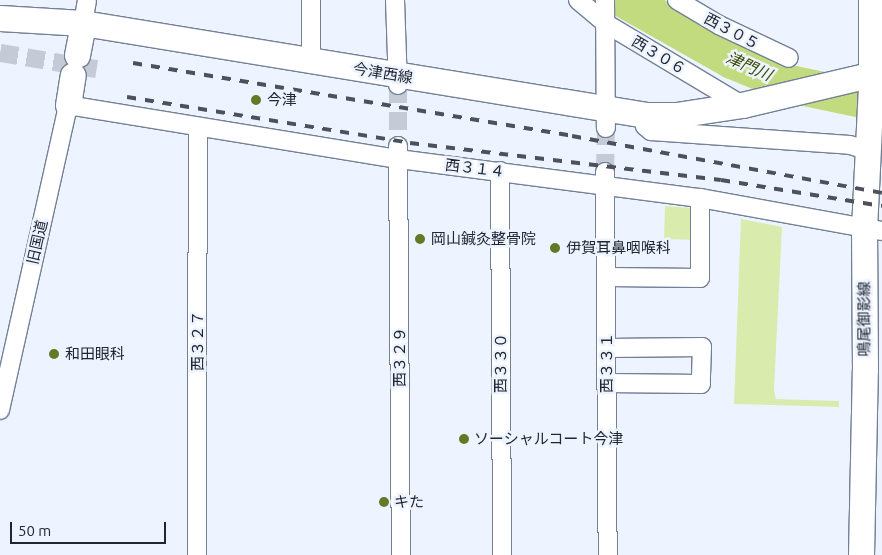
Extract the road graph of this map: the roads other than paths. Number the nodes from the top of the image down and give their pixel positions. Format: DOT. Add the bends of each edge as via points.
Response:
graph roads {
  1 [pos="311,0"];
  2 [pos="395,0"];
  3 [pos="578,0"];
  4 [pos="677,0"];
  5 [pos="871,0"];
  6 [pos="605,11"];
  7 [pos="85,12"];
  8 [pos="0,18"];
  9 [pos="788,58"];
  10 [pos="311,61"];
  11 [pos="875,77"];
  12 [pos="398,80"];
  13 [pos="754,103"];
  14 [pos="68,105"];
  15 [pos="646,115"];
  16 [pos="606,118"];
  17 [pos="198,127"];
  18 [pos="398,153"];
  19 [pos="871,156"];
  20 [pos="500,171"];
  21 [pos="605,179"];
  22 [pos="700,198"];
  23 [pos="873,230"];
  24 [pos="607,277"];
  25 [pos="607,348"];
  26 [pos="607,383"];
  27 [pos="0,410"];
  28 [pos="197,555"];
  29 [pos="402,555"];
  30 [pos="502,555"];
  31 [pos="608,555"];
  32 [pos="861,555"];
  1 -- 10 [label="street"];
  2 -- 12 [label="street"];
  3 -- 6 [label="street, 西３０６"];
  4 -- 9 [label="street, 西３０５" via="719,25"];
  5 -- 11 [label="street, 鳴尾御影線"];
  6 -- 13 [label="street, 西３０６"];
  6 -- 16 [label="street"];
  7 -- 8 [label="street, 今津西線"];
  7 -- 10 [label="street, 今津西線"];
  7 -- 14 [label="street, 旧国道"];
  10 -- 12 [label="street, 今津西線"];
  11 -- 13 [label="street, 今津西線"];
  11 -- 19 [label="street, 鳴尾御影線" via="867,126"];
  12 -- 16 [label="street, 今津西線"];
  13 -- 15 [label="street, 今津西線" via="685,114"];
  14 -- 17 [label="street, 西３１４"];
  14 -- 27 [label="street, 旧国道"];
  15 -- 16 [label="street, 今津西線"];
  15 -- 19 [label="street" via="645,126 651,131 850,145"];
  17 -- 18 [label="street, 西３１４"];
  17 -- 28 [label="street, 西３２７"];
  18 -- 20 [label="street, 西３１４"];
  18 -- 29 [label="street, 西３２９"];
  19 -- 23 [label="street, 鳴尾御影線"];
  20 -- 21 [label="street, 西３１４"];
  20 -- 30 [label="street, 西３３０"];
  21 -- 22 [label="street, 西３１４"];
  21 -- 24 [label="street, 西３３１"];
  22 -- 23 [label="street, 西３１４"];
  22 -- 24 [label="street" via="700,278"];
  23 -- 32 [label="street, 鳴尾御影線" via="865,370"];
  24 -- 25 [label="street, 西３３１"];
  25 -- 26 [label="street, 西３３１"];
  25 -- 26 [label="street" via="702,348 701,384"];
  26 -- 31 [label="street, 西３３１"];
}
